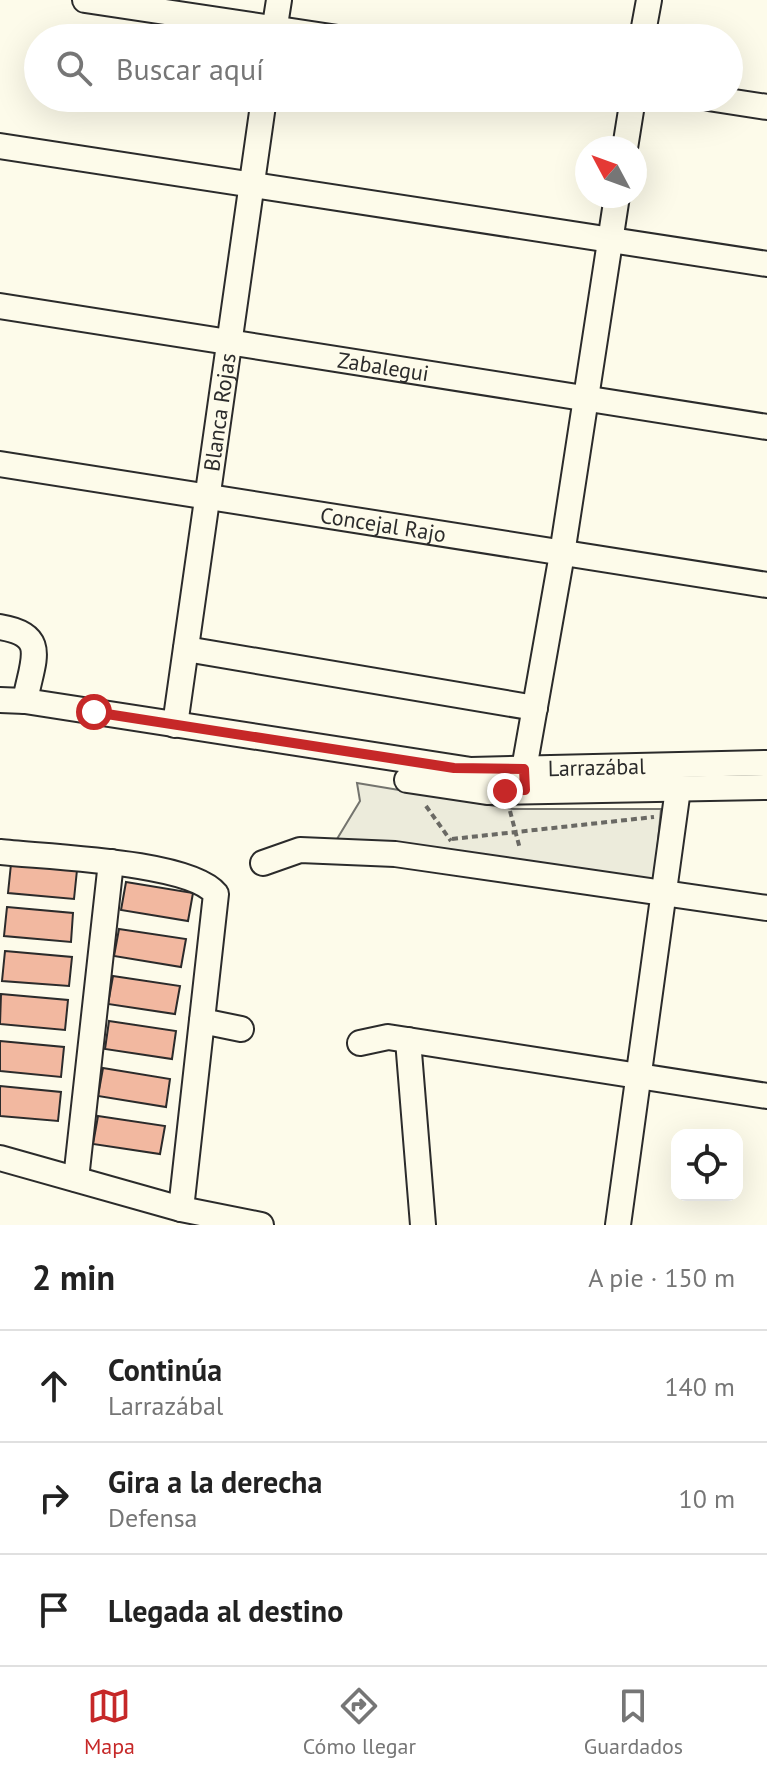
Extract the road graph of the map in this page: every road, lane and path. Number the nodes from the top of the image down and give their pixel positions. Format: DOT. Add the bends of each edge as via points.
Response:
graph roads {
  1 [pos="85,0"];
  2 [pos="279,0"];
  3 [pos="649,0"];
  4 [pos="222,24"];
  5 [pos="275,24"];
  6 [pos="645,24"];
  7 [pos="743,103"];
  8 [pos="767,107"];
  9 [pos="262,112"];
  10 [pos="631,112"];
  11 [pos="627,136"];
  12 [pos="0,146"];
  13 [pos="252,185"];
  14 [pos="615,208"];
  15 [pos="610,240"];
  16 [pos="767,264"];
  17 [pos="0,306"];
  18 [pos="229,340"];
  19 [pos="584,397"];
  20 [pos="767,427"];
  21 [pos="0,464"];
  22 [pos="205,495"];
  23 [pos="562,554"];
  24 [pos="767,585"];
  25 [pos="0,627"];
  26 [pos="186,649"];
  27 [pos="0,700"];
  28 [pos="25,701"];
  29 [pos="535,708"];
  30 [pos="175,725"];
  31 [pos="767,763"];
  32 [pos="407,780"];
  33 [pos="518,783"];
  34 [pos="767,787"];
  35 [pos="678,789"];
  36 [pos="677,814"];
  37 [pos="516,833"];
  38 [pos="450,839"];
  39 [pos="437,840"];
  40 [pos="0,852"];
  41 [pos="111,862"];
  42 [pos="263,863"];
  43 [pos="468,866"];
  44 [pos="525,875"];
  45 [pos="665,892"];
  46 [pos="767,908"];
  47 [pos="202,1021"];
  48 [pos="241,1029"];
  49 [pos="408,1040"];
  50 [pos="360,1043"];
  51 [pos="636,1077"];
  52 [pos="767,1096"];
  53 [pos="0,1158"];
  54 [pos="76,1179"];
  55 [pos="181,1209"];
  56 [pos="261,1225"];
  57 [pos="423,1225"];
  58 [pos="618,1225"];
  1 -- 4 [label="street"];
  2 -- 5 [label="street"];
  3 -- 6 [label="street"];
  7 -- 8 [label="street"];
  9 -- 13 [label="street, Blanca Rojas"];
  10 -- 11 [label="street"];
  12 -- 13 [label="street"];
  13 -- 15 [label="street"];
  13 -- 18 [label="street, Blanca Rojas"];
  14 -- 15 [label="street"];
  15 -- 16 [label="street"];
  15 -- 19 [label="street"];
  17 -- 18 [label="street, Zabalegui"];
  18 -- 19 [label="street, Zabalegui"];
  18 -- 22 [label="street, Blanca Rojas"];
  19 -- 20 [label="street, Zabalegui"];
  19 -- 23 [label="street"];
  21 -- 22 [label="street, Concejal Rajo"];
  22 -- 23 [label="street, Concejal Rajo"];
  22 -- 26 [label="street, Blanca Rojas"];
  23 -- 24 [label="street, Concejal Rajo"];
  23 -- 29 [label="street"];
  25 -- 28 [label="street" via="23,630 31,637 34,649"];
  26 -- 29 [label="street"];
  26 -- 30 [label="street, Blanca Rojas"];
  27 -- 28 [label="street, Larrazábal"];
  28 -- 30 [label="street, Larrazábal"];
  29 -- 33 [label="street"];
  30 -- 33 [label="street, Larrazábal" via="454,768"];
  31 -- 33 [label="street, Larrazábal"];
  32 -- 33 [label="street, Larrazábal"];
  32 -- 38 [label="path"];
  33 -- 35 [label="street, Larrazábal"];
  33 -- 37 [label="path"];
  34 -- 35 [label="street, Larrazábal"];
  35 -- 36 [label="street"];
  36 -- 37 [label="path"];
  36 -- 45 [label="street"];
  37 -- 38 [label="path"];
  37 -- 44 [label="path"];
  38 -- 39 [label="path"];
  38 -- 43 [label="path"];
  40 -- 41 [label="street"];
  41 -- 47 [label="street" via="201,881 216,894"];
  41 -- 54 [label="street"];
  42 -- 43 [label="street" via="277,855 317,850 395,854"];
  43 -- 44 [label="street"];
  44 -- 45 [label="street"];
  45 -- 46 [label="street"];
  45 -- 51 [label="street"];
  47 -- 48 [label="street"];
  47 -- 55 [label="street"];
  49 -- 50 [label="street" via="388,1037"];
  49 -- 51 [label="street"];
  49 -- 57 [label="street"];
  51 -- 52 [label="street"];
  51 -- 58 [label="street"];
  53 -- 54 [label="street"];
  54 -- 55 [label="street"];
  55 -- 56 [label="street"];
}
